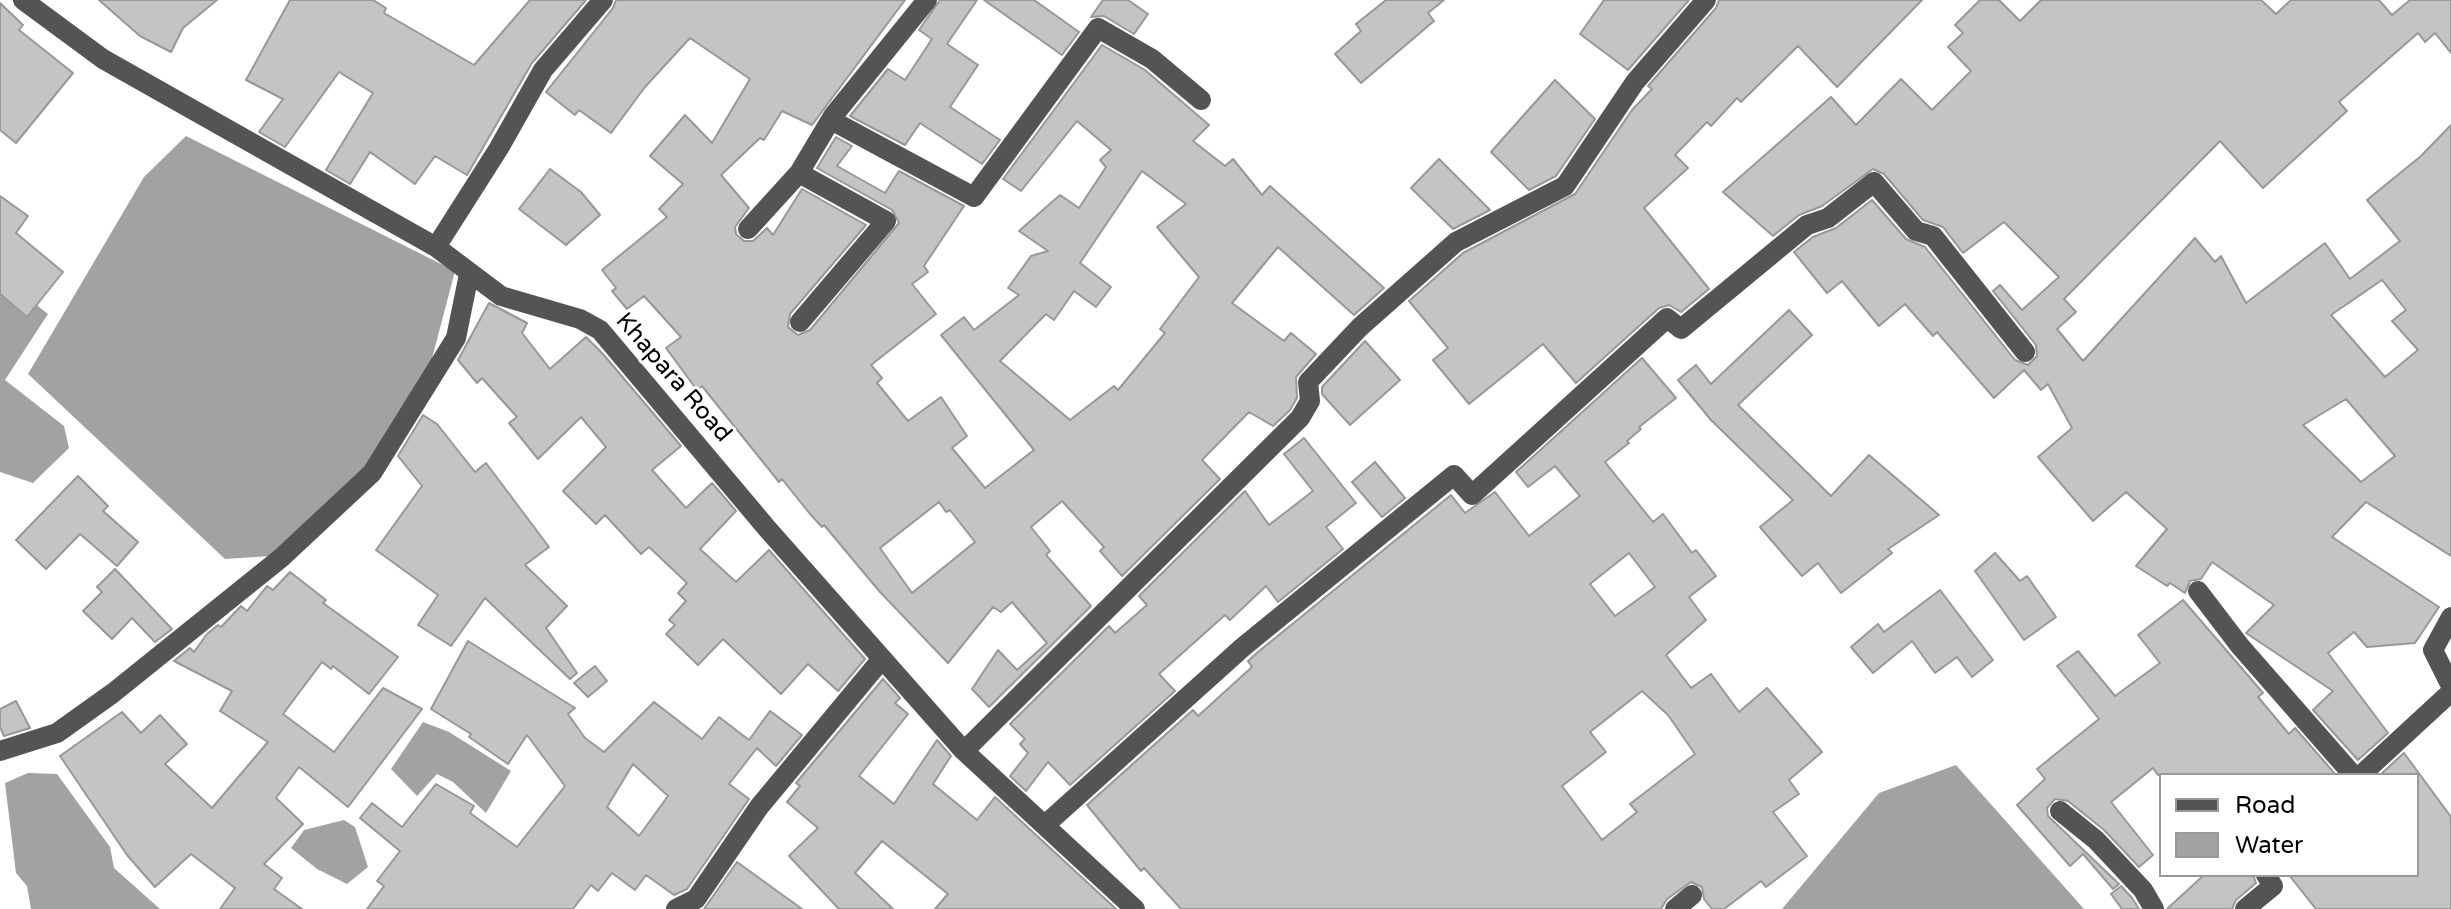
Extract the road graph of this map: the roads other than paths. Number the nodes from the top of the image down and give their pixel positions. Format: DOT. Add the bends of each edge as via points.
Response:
graph roads {
  1 [pos="23,0"];
  2 [pos="603,0"];
  3 [pos="927,0"];
  4 [pos="1706,0"];
  5 [pos="1201,100"];
  6 [pos="831,120"];
  7 [pos="799,173"];
  8 [pos="748,229"];
  9 [pos="436,247"];
  10 [pos="469,274"];
  11 [pos="800,322"];
  12 [pos="2025,352"];
  13 [pos="2198,591"];
  14 [pos="2451,617"];
  15 [pos="881,660"];
  16 [pos="2451,686"];
  17 [pos="2451,692"];
  18 [pos="0,751"];
  19 [pos="964,751"];
  20 [pos="2351,773"];
  21 [pos="2363,773"];
  22 [pos="2060,811"];
  23 [pos="1045,825"];
  24 [pos="2267,877"];
  25 [pos="1692,895"];
  26 [pos="676,909"];
  27 [pos="1135,909"];
  28 [pos="1675,909"];
  29 [pos="2154,909"];
  30 [pos="2245,909"];
  1 -- 9 [label="street, Khapara Road" via="103,59"];
  2 -- 9 [label="street" via="543,70"];
  3 -- 6 [label="street"];
  4 -- 19 [label="street" via="1635,82 1565,186 1456,242 1360,327 1308,382 1310,401 1300,418"];
  5 -- 6 [label="street" via="1152,59 1098,28 974,197"];
  6 -- 7 [label="street"];
  7 -- 8 [label="street"];
  7 -- 11 [label="street" via="886,221"];
  9 -- 10 [label="street, Khapara Road"];
  10 -- 15 [label="street, Khapara Road" via="501,296 600,330"];
  10 -- 18 [label="street" via="456,338 372,473 281,558 113,693 57,733"];
  12 -- 23 [label="street" via="1933,236 1916,231 1874,182 1828,218 1807,225 1681,329 1667,318 1472,495 1454,475 1232,656"];
  13 -- 20 [label="street"];
  14 -- 16 [label="street" via="2433,650"];
  15 -- 19 [label="street, Khapara Road"];
  15 -- 26 [label="street" via="759,807 696,899"];
  17 -- 21 [label="street"];
  19 -- 23 [label="street, Khapara Road"];
  22 -- 29 [label="street" via="2096,840"];
  23 -- 27 [label="street, Khapara Road"];
  24 -- 30 [label="street" via="2273,886"];
  25 -- 28 [label="street"];
}
